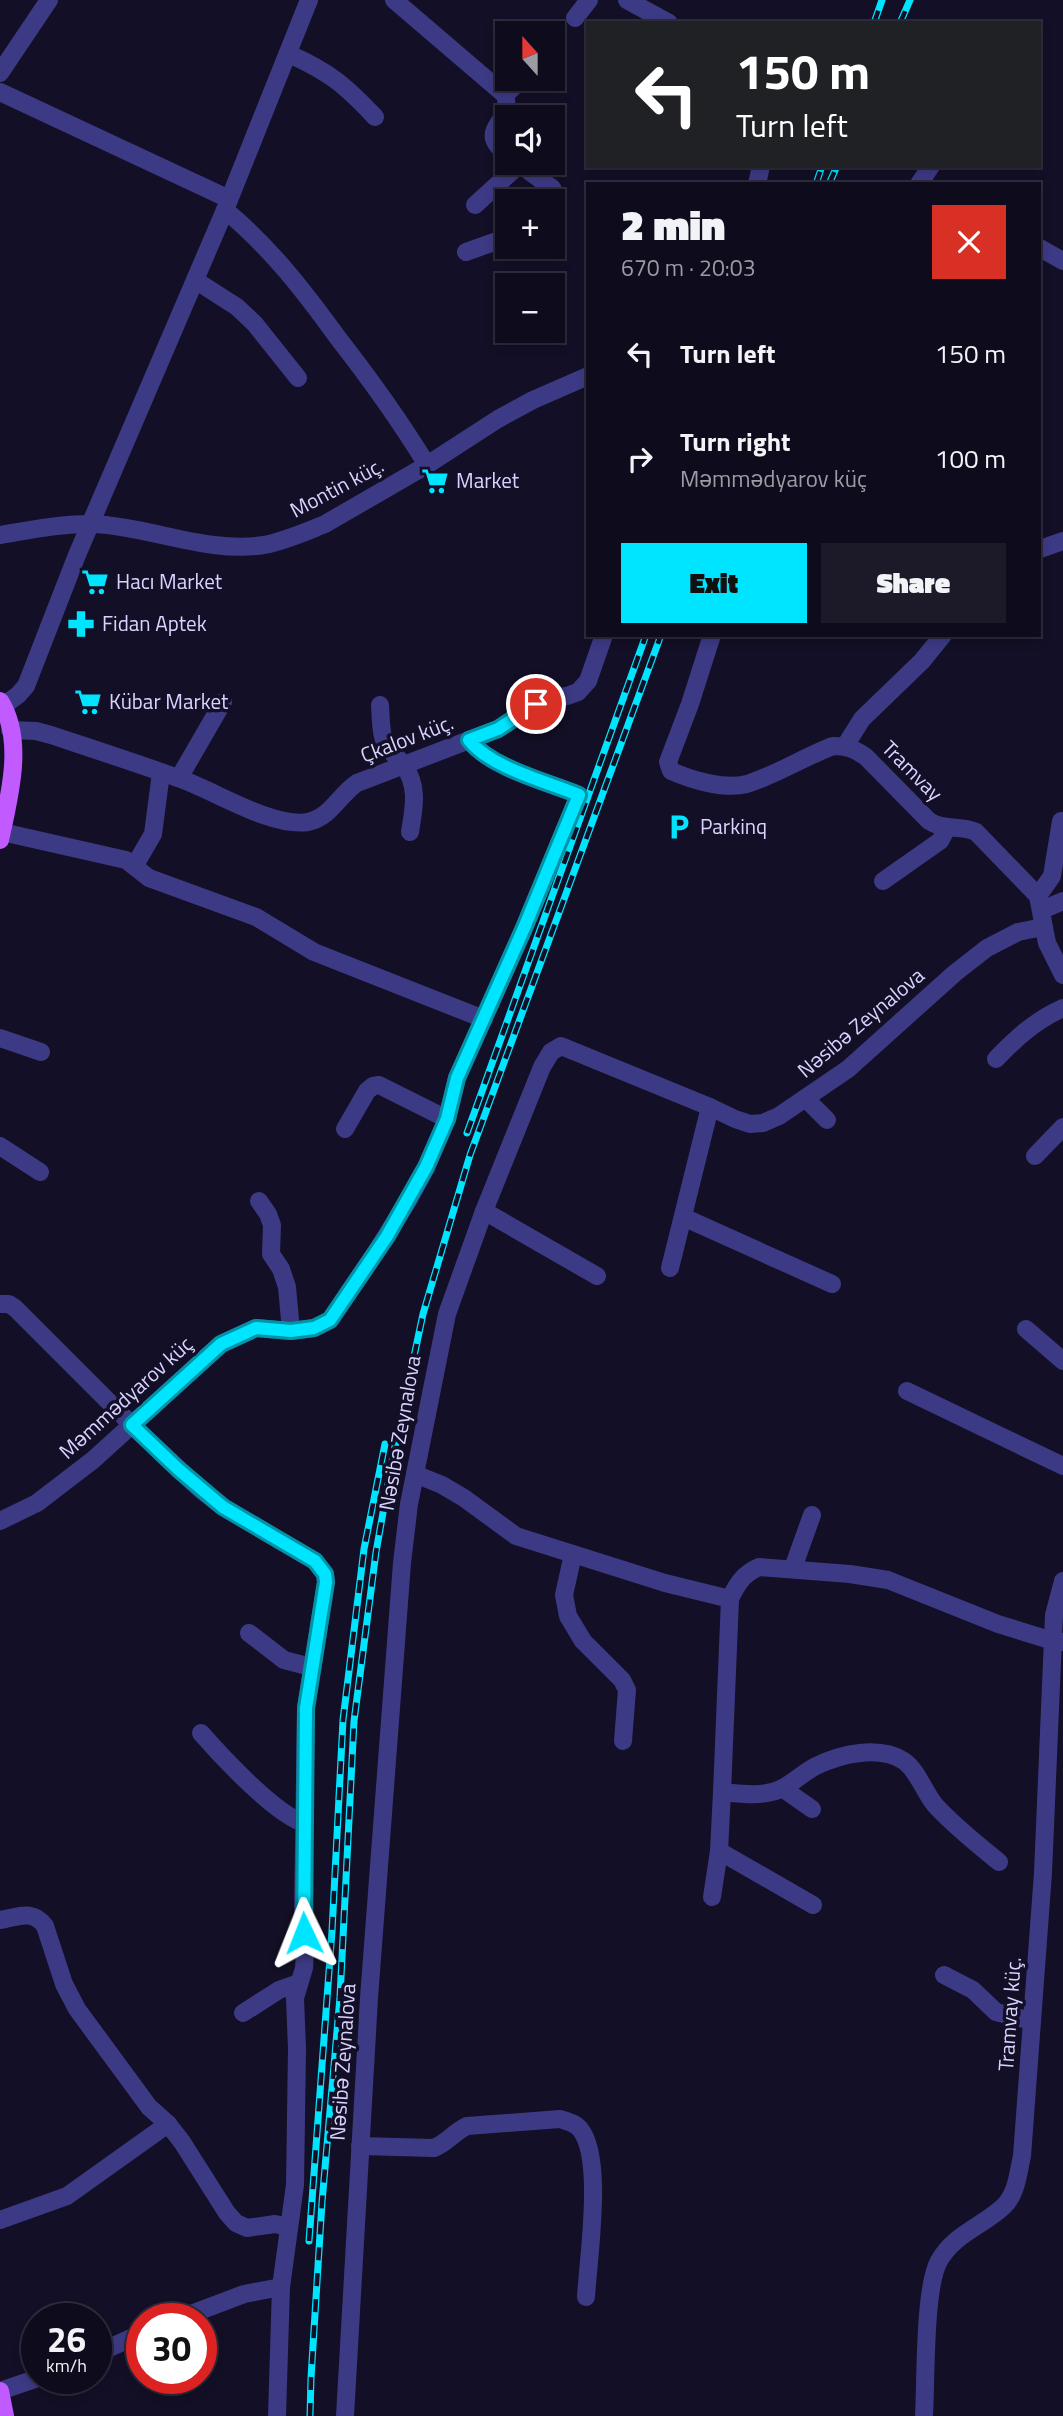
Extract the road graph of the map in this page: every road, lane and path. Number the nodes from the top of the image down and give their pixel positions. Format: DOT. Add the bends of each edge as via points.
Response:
graph roads {
  1 [pos="309,0"];
  2 [pos="394,0"];
  3 [pos="589,0"];
  4 [pos="627,0"];
  5 [pos="46,1"];
  6 [pos="575,18"];
  7 [pos="665,21"];
  8 [pos="289,54"];
  9 [pos="0,73"];
  10 [pos="509,91"];
  11 [pos="0,92"];
  12 [pos="505,95"];
  13 [pos="507,105"];
  14 [pos="375,117"];
  15 [pos="502,175"];
  16 [pos="535,175"];
  17 [pos="552,189"];
  18 [pos="227,205"];
  19 [pos="475,205"];
  20 [pos="495,242"];
  21 [pos="1041,249"];
  22 [pos="466,253"];
  23 [pos="1063,261"];
  24 [pos="195,280"];
  25 [pos="586,377"];
  26 [pos="298,378"];
  27 [pos="427,465"];
  28 [pos="92,524"];
  29 [pos="0,535"];
  30 [pos="603,637"];
  31 [pos="711,637"];
  32 [pos="941,637"];
  33 [pos="223,702"];
  34 [pos="1,703"];
  35 [pos="380,705"];
  36 [pos="10,730"];
  37 [pos="469,740"];
  38 [pos="845,746"];
  39 [pos="404,765"];
  40 [pos="161,773"];
  41 [pos="179,778"];
  42 [pos="1061,821"];
  43 [pos="947,828"];
  44 [pos="410,832"];
  45 [pos="1,836"];
  46 [pos="135,865"];
  47 [pos="883,881"];
  48 [pos="1063,901"];
  49 [pos="1041,911"];
  50 [pos="1063,975"];
  51 [pos="1063,1008"];
  52 [pos="484,1019"];
  53 [pos="0,1038"];
  54 [pos="41,1052"];
  55 [pos="996,1059"];
  56 [pos="806,1099"];
  57 [pos="710,1107"];
  58 [pos="447,1119"];
  59 [pos="827,1120"];
  60 [pos="1063,1127"];
  61 [pos="345,1129"];
  62 [pos="0,1146"];
  63 [pos="1035,1156"];
  64 [pos="40,1172"];
  65 [pos="259,1201"];
  66 [pos="484,1211"];
  67 [pos="683,1217"];
  68 [pos="670,1268"];
  69 [pos="597,1276"];
  70 [pos="832,1284"];
  71 [pos="0,1304"];
  72 [pos="1026,1329"];
  73 [pos="291,1331"];
  74 [pos="1063,1361"];
  75 [pos="907,1391"];
  76 [pos="132,1425"];
  77 [pos="1063,1466"];
  78 [pos="415,1474"];
  79 [pos="812,1515"];
  80 [pos="0,1521"];
  81 [pos="573,1554"];
  82 [pos="793,1568"];
  83 [pos="1063,1581"];
  84 [pos="730,1599"];
  85 [pos="249,1633"];
  86 [pos="1058,1642"];
  87 [pos="311,1667"];
  88 [pos="201,1733"];
  89 [pos="622,1741"];
  90 [pos="782,1788"];
  91 [pos="722,1792"];
  92 [pos="813,1809"];
  93 [pos="304,1823"];
  94 [pos="719,1851"];
  95 [pos="999,1862"];
  96 [pos="712,1898"];
  97 [pos="813,1905"];
  98 [pos="0,1920"];
  99 [pos="944,1975"];
  100 [pos="299,1983"];
  101 [pos="243,2012"];
  102 [pos="1032,2021"];
  103 [pos="168,2124"];
  104 [pos="360,2146"];
  105 [pos="0,2220"];
  106 [pos="289,2227"];
  107 [pos="281,2287"];
  108 [pos="586,2297"];
  109 [pos="217,2304"];
  110 [pos="21,2384"];
  111 [pos="0,2391"];
  112 [pos="5,2416"];
  113 [pos="277,2416"];
  114 [pos="345,2416"];
  115 [pos="924,2416"];
  1 -- 8 [label="street"];
  2 -- 12 [label="street"];
  3 -- 6 [label="street"];
  4 -- 7 [label="street"];
  5 -- 9 [label="street"];
  8 -- 14 [label="street" via="329,73"];
  8 -- 18 [label="street"];
  10 -- 12 [label="street"];
  11 -- 18 [label="street"];
  12 -- 13 [label="street"];
  15 -- 19 [label="street"];
  16 -- 17 [label="street"];
  18 -- 24 [label="street"];
  18 -- 27 [label="street" via="298,283"];
  20 -- 22 [label="street"];
  21 -- 23 [label="street"];
  24 -- 26 [label="street" via="255,324"];
  24 -- 28 [label="street"];
  25 -- 27 [label="street, Montin küç." via="498,419"];
  27 -- 28 [label="street, Montin küç." via="325,524 263,545 233,546"];
  28 -- 29 [label="street, Montin küç."];
  28 -- 34 [label="street" via="26,686"];
  30 -- 37 [label="street, Çkalov küç." via="588,681 578,692 536,704 505,725"];
  31 -- 38 [label="street" via="668,762 671,771 730,786 746,784 814,753"];
  32 -- 38 [label="street" via="862,719"];
  33 -- 41 [label="street"];
  34 -- 36 [label="main road"];
  35 -- 39 [label="street" via="382,734"];
  36 -- 40 [label="street, Çkalov küç." via="51,735"];
  36 -- 45 [label="main road" via="11,773"];
  37 -- 39 [label="street, Çkalov küç."];
  37 -- 52 [label="street, Məmmədyarov küç" via="501,764 579,795"];
  38 -- 43 [label="street, Tramvay" via="866,757 929,821"];
  39 -- 41 [label="street, Çkalov küç." via="357,783 322,817 296,823 277,820"];
  39 -- 44 [label="street" via="413,780 416,800"];
  40 -- 41 [label="street, Çkalov küç."];
  40 -- 46 [label="street" via="153,834"];
  42 -- 49 [label="street"];
  43 -- 47 [label="street" via="940,841"];
  43 -- 49 [label="street, Tramvay" via="976,832"];
  45 -- 46 [label="street" via="110,855"];
  46 -- 52 [label="street" via="161,884 270,924 314,952"];
  48 -- 49 [label="street, Nəsibə Zeynalova"];
  49 -- 50 [label="street, Tramvay" via="1047,943"];
  49 -- 56 [label="street, Nəsibə Zeynalova" via="1018,932 955,973 856,1063"];
  51 -- 55 [label="street" via="1018,1036"];
  52 -- 58 [label="street, Məmmədyarov küç" via="457,1078"];
  53 -- 54 [label="street"];
  56 -- 57 [label="street, Nəsibə Zeynalova" via="763,1123 750,1124"];
  56 -- 59 [label="street"];
  57 -- 66 [label="street, Nəsibə Zeynalova" via="556,1047 542,1067"];
  57 -- 67 [label="street"];
  58 -- 61 [label="street" via="379,1085 367,1091"];
  58 -- 73 [label="street, Məmmədyarov küç" via="408,1201 330,1320"];
  60 -- 63 [label="street"];
  62 -- 64 [label="street"];
  65 -- 73 [label="street" via="272,1225 271,1254 287,1287"];
  66 -- 69 [label="street"];
  66 -- 78 [label="street, Nəsibə Zeynalova" via="447,1314"];
  67 -- 68 [label="street"];
  67 -- 70 [label="street"];
  71 -- 76 [label="street" via="16,1308"];
  72 -- 74 [label="street"];
  73 -- 76 [label="street, Məmmədyarov küç" via="256,1328 221,1344"];
  75 -- 77 [label="street"];
  76 -- 80 [label="street, Məmmədyarov küç" via="37,1503"];
  76 -- 87 [label="street" via="223,1507 321,1567 326,1582"];
  78 -- 81 [label="street" via="464,1498 516,1536"];
  78 -- 104 [label="street, Nəsibə Zeynalova" via="402,1563"];
  79 -- 82 [label="street"];
  81 -- 84 [label="street"];
  81 -- 89 [label="street" via="564,1595 568,1616 583,1642 627,1690"];
  82 -- 84 [label="street" via="748,1572"];
  82 -- 86 [label="street" via="888,1580 998,1624"];
  83 -- 86 [label="street, Tramvay küç." via="1057,1597"];
  84 -- 91 [label="street"];
  85 -- 87 [label="street" via="284,1660"];
  86 -- 102 [label="street, Tramvay küç."];
  87 -- 93 [label="street"];
  88 -- 93 [label="street" via="286,1816"];
  90 -- 91 [label="street" via="752,1795"];
  90 -- 92 [label="street"];
  90 -- 95 [label="street" via="841,1756 893,1756 914,1772 945,1815"];
  91 -- 94 [label="street"];
  93 -- 100 [label="street" via="305,1952"];
  94 -- 96 [label="street"];
  94 -- 97 [label="street"];
  98 -- 103 [label="street" via="32,1915 45,1926 77,2009 149,2107"];
  99 -- 102 [label="street" via="973,1990 996,2012"];
  100 -- 101 [label="street"];
  100 -- 106 [label="street" via="295,1998 295,2185"];
  102 -- 115 [label="street, Tramvay küç." via="1016,2186 1004,2206 962,2235 937,2265 930,2290"];
  103 -- 105 [label="street" via="67,2196"];
  103 -- 106 [label="street" via="236,2223 247,2228"];
  104 -- 108 [label="street" via="434,2148 467,2126 571,2122 580,2129 592,2163"];
  104 -- 114 [label="street, Nəsibə Zeynalova"];
  106 -- 107 [label="street"];
  107 -- 109 [label="street"];
  107 -- 113 [label="street"];
  110 -- 111 [label="street"];
  111 -- 112 [label="main road"];
}
